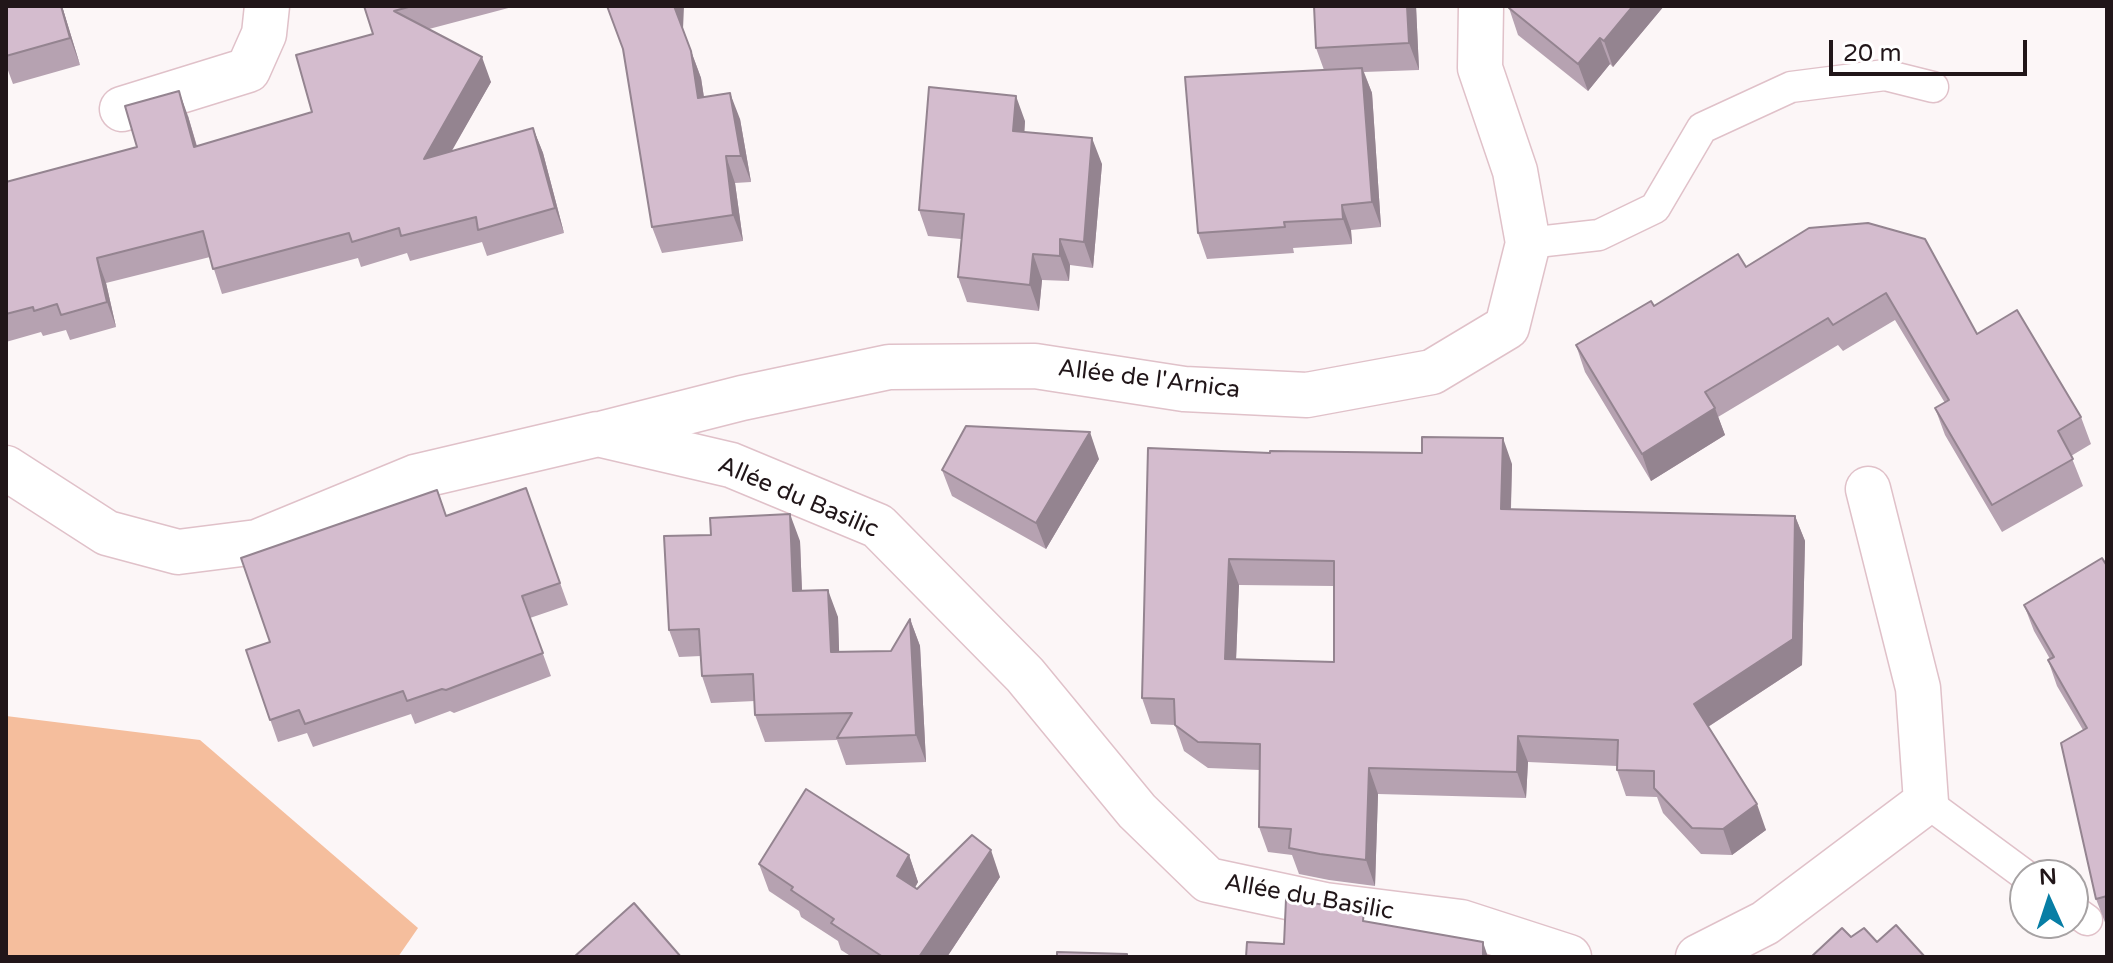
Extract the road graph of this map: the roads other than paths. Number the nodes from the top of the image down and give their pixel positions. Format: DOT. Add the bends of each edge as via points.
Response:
graph roads {
  1 [pos="267,6"];
  2 [pos="1481,6"];
  3 [pos="1933,87"];
  4 [pos="122,109"];
  5 [pos="1528,243"];
  6 [pos="598,434"];
  7 [pos="6,468"];
  8 [pos="1868,489"];
  9 [pos="1926,802"];
  10 [pos="2009,863"];
  11 [pos="1569,957"];
  12 [pos="1698,957"];
  1 -- 4 [label="street" via="264,34 248,70"];
  2 -- 5 [label="street, Allée de l'Arnica" via="1480,68 1515,171"];
  3 -- 5 [label="lane" via="1885,75 1791,87 1702,128 1655,208 1599,235"];
  5 -- 6 [label="street, Allée de l'Arnica" via="1507,327 1432,372 1307,395 1184,389 1035,366 889,367"];
  6 -- 7 [label="street, Allée du Basilic" via="415,477 257,542 178,552 107,533"];
  6 -- 11 [label="street, Allée du Basilic" via="731,465 878,526 1025,675 1137,811 1208,880 1325,905 1461,922"];
  8 -- 9 [label="street" via="1918,688"];
  9 -- 10 [label="lane"];
  9 -- 12 [label="street" via="1765,923"];
}
